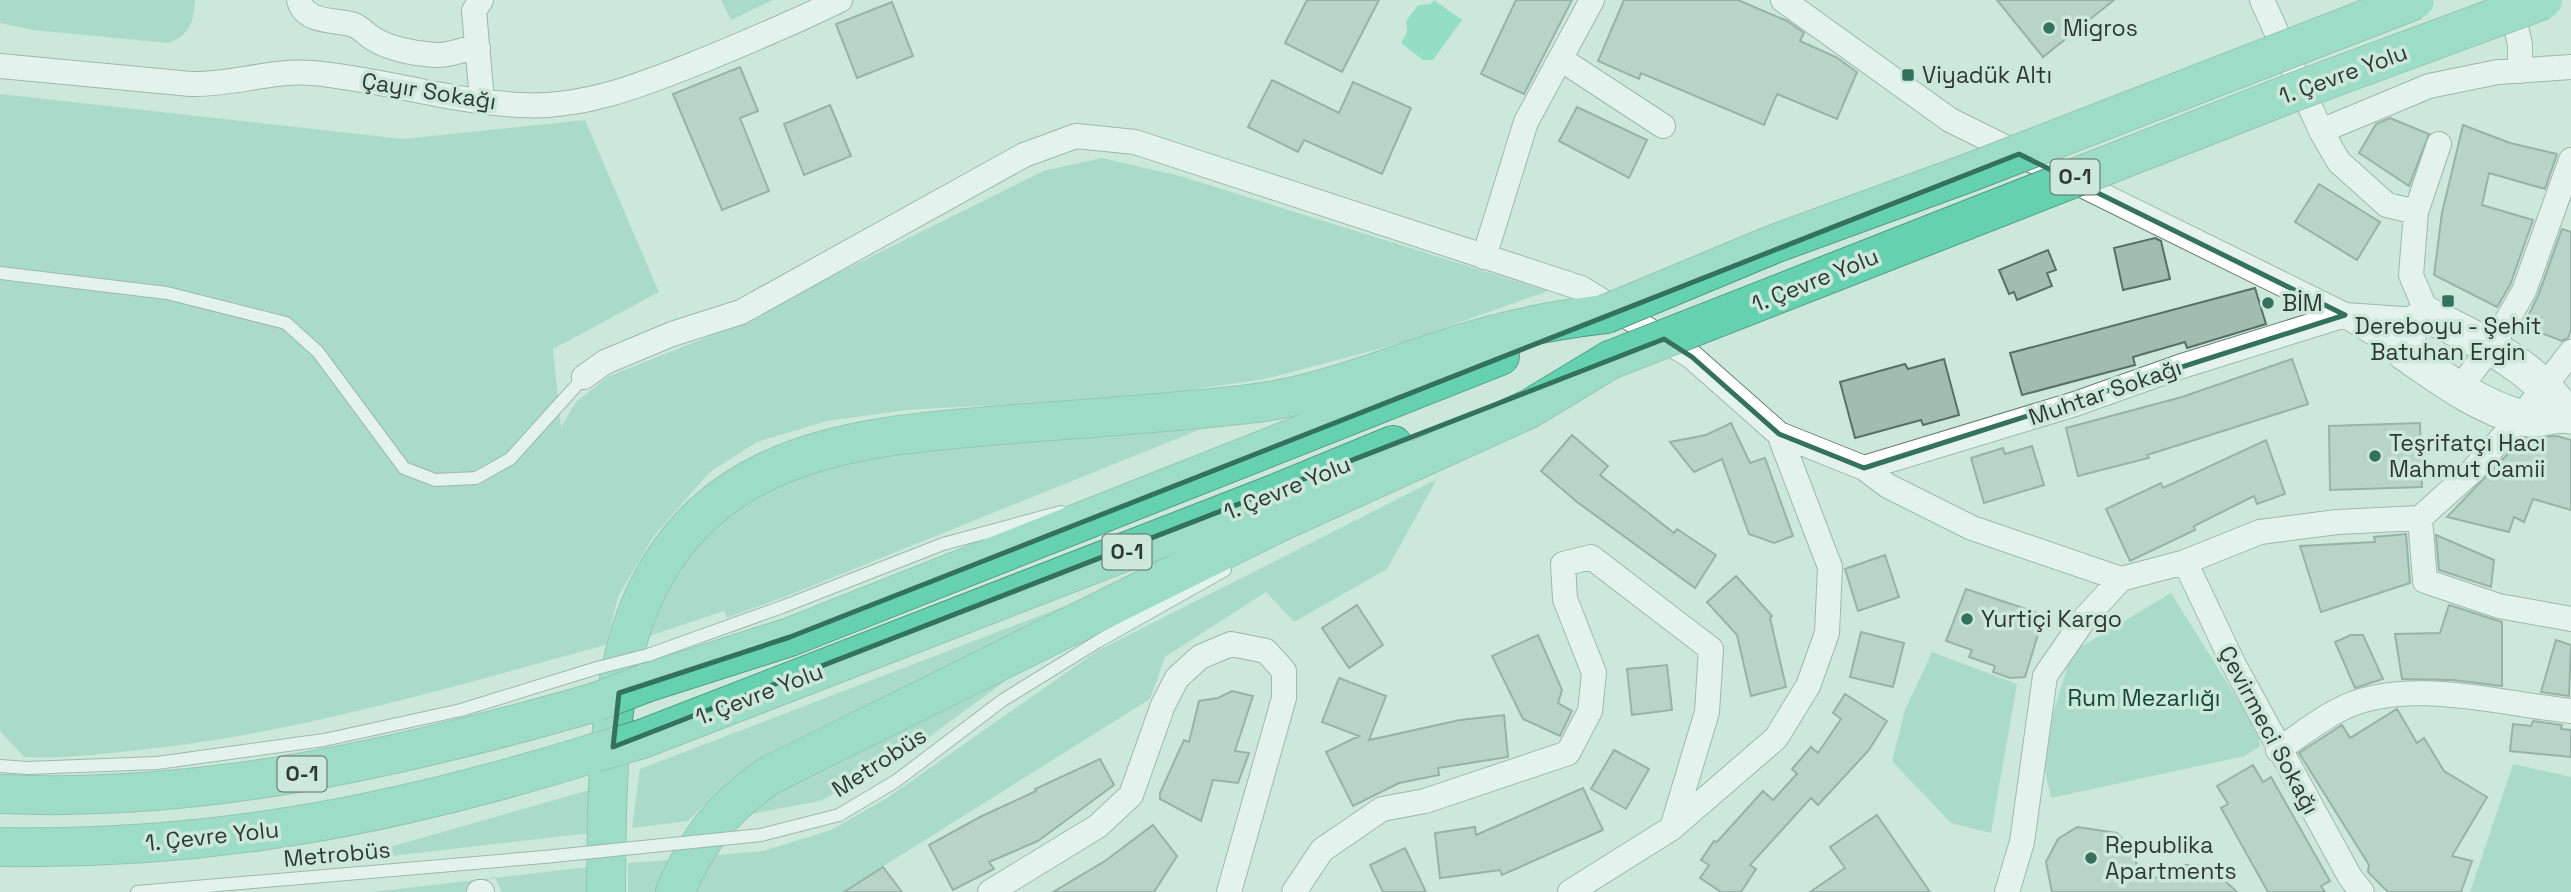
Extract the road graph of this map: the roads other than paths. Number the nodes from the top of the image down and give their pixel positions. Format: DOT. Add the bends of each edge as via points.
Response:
graph roads {
  1 [pos="299,0"];
  2 [pos="481,0"];
  3 [pos="840,0"];
  4 [pos="1592,0"];
  5 [pos="1783,0"];
  6 [pos="2262,0"];
  7 [pos="2415,0"];
  8 [pos="2510,0"];
  9 [pos="2543,0"];
  10 [pos="478,48"];
  11 [pos="1562,60"];
  12 [pos="0,66"];
  13 [pos="2571,67"];
  14 [pos="2520,71"];
  15 [pos="482,100"];
  16 [pos="1662,126"];
  17 [pos="2321,131"];
  18 [pos="2439,144"];
  19 [pos="2571,160"];
  20 [pos="2416,212"];
  21 [pos="1484,257"];
  22 [pos="0,273"];
  23 [pos="1606,314"];
  24 [pos="2345,315"];
  25 [pos="2422,318"];
  26 [pos="2492,346"];
  27 [pos="2571,352"];
  28 [pos="2405,353"];
  29 [pos="1610,360"];
  30 [pos="584,377"];
  31 [pos="2542,386"];
  32 [pos="2458,390"];
  33 [pos="2568,415"];
  34 [pos="2521,417"];
  35 [pos="1779,434"];
  36 [pos="1442,450"];
  37 [pos="1864,468"];
  38 [pos="2420,518"];
  39 [pos="1314,521"];
  40 [pos="1241,561"];
  41 [pos="2185,562"];
  42 [pos="2121,579"];
  43 [pos="2571,619"];
  44 [pos="597,685"];
  45 [pos="2571,712"];
  46 [pos="2278,750"];
  47 [pos="0,766"];
  48 [pos="0,794"];
  49 [pos="1672,828"];
  50 [pos="0,847"];
  51 [pos="137,892"];
  52 [pos="606,892"];
  53 [pos="675,892"];
  54 [pos="990,892"];
  55 [pos="1229,892"];
  56 [pos="1294,892"];
  57 [pos="1570,892"];
  58 [pos="2007,892"];
  59 [pos="2362,892"];
  1 -- 10 [label="street" via="301,9 311,17 357,26 373,39 398,48 434,55"];
  2 -- 10 [label="street" via="474,11"];
  3 -- 15 [label="street, Çayır Sokağı" via="652,82 571,103 521,105"];
  4 -- 11 [label="street"];
  5 -- 24 [label="street" via="1950,120"];
  6 -- 17 [label="street"];
  7 -- 23 [label="highway, 1. Çevre Yolu / O-1, bridge" via="1774,244"];
  8 -- 14 [label="street" via="2520,45"];
  9 -- 29 [label="highway, 1. Çevre Yolu / O-1, bridge" via="2273,100"];
  10 -- 15 [label="street"];
  11 -- 16 [label="street"];
  11 -- 21 [label="street" via="1526,122"];
  12 -- 15 [label="street, Çayır Sokağı" via="191,85 220,85 275,72 312,73"];
  13 -- 14 [label="street"];
  14 -- 17 [label="street" via="2429,86"];
  17 -- 20 [label="street" via="2339,162 2387,205"];
  18 -- 20 [label="street"];
  19 -- 26 [label="street" via="2524,291"];
  20 -- 25 [label="street" via="2411,275"];
  21 -- 30 [label="street" via="1135,142 1076,136 1024,155 741,312 673,334 606,362"];
  21 -- 35 [label="street" via="1581,288 1692,357"];
  22 -- 30 [label="lane" via="167,293 286,323 318,352 404,468 435,480 476,478 510,459"];
  23 -- 44 [label="highway, 1. Çevre Yolu / O-1, bridge" via="790,638 647,669"];
  23 -- 52 [label="highway" via="1557,319 1253,404 856,440 788,460 748,481 707,510 672,548 647,589 630,636 614,730"];
  24 -- 25 [label="street"];
  24 -- 28 [label="street"];
  24 -- 37 [label="street, Muhtar Sokağı"];
  25 -- 26 [label="main road"];
  25 -- 28 [label="main road" via="2407,333"];
  26 -- 31 [label="main road"];
  26 -- 32 [label="street"];
  27 -- 31 [label="street"];
  28 -- 32 [label="main road"];
  29 -- 36 [label="highway" via="1529,409"];
  29 -- 50 [label="highway, 1. Çevre Yolu / O-1, bridge" via="642,739 493,784 299,827 138,844"];
  31 -- 33 [label="main road"];
  31 -- 34 [label="street"];
  32 -- 34 [label="main road"];
  33 -- 34 [label="main road" via="2542,420"];
  34 -- 38 [label="street" via="2470,473"];
  35 -- 37 [label="street"];
  35 -- 49 [label="street" via="1830,567 1828,633 1808,686 1776,738"];
  36 -- 39 [label="lane"];
  36 -- 53 [label="highway" via="1282,521 770,775 735,799 715,822 688,862"];
  37 -- 42 [label="street" via="1888,486 1972,527"];
  38 -- 41 [label="street" via="2260,532"];
  38 -- 43 [label="street" via="2426,581 2500,606"];
  40 -- 51 [label="lane, Metrobüs, bridge" via="1003,700 895,781 839,815 761,835"];
  41 -- 42 [label="street"];
  41 -- 46 [label="street, Çevirmeci Sokağı"];
  42 -- 58 [label="street" via="2085,618 2045,676 2022,842"];
  44 -- 47 [label="lane" via="324,740 157,762"];
  44 -- 48 [label="highway, 1. Çevre Yolu / O-1" via="389,757 286,776 100,795"];
  45 -- 46 [label="street" via="2438,694 2383,696 2339,709"];
  46 -- 59 [label="street, Çevirmeci Sokağı"];
  49 -- 56 [label="street" via="1707,712 1711,649 1591,557 1563,564 1564,599 1594,673 1590,711 1568,752 1425,801 1382,808 1322,850"];
  49 -- 57 [label="street"];
  54 -- 55 [label="street" via="1098,826 1131,795 1177,678 1200,657 1231,645 1266,651 1284,671 1284,698"];
}
